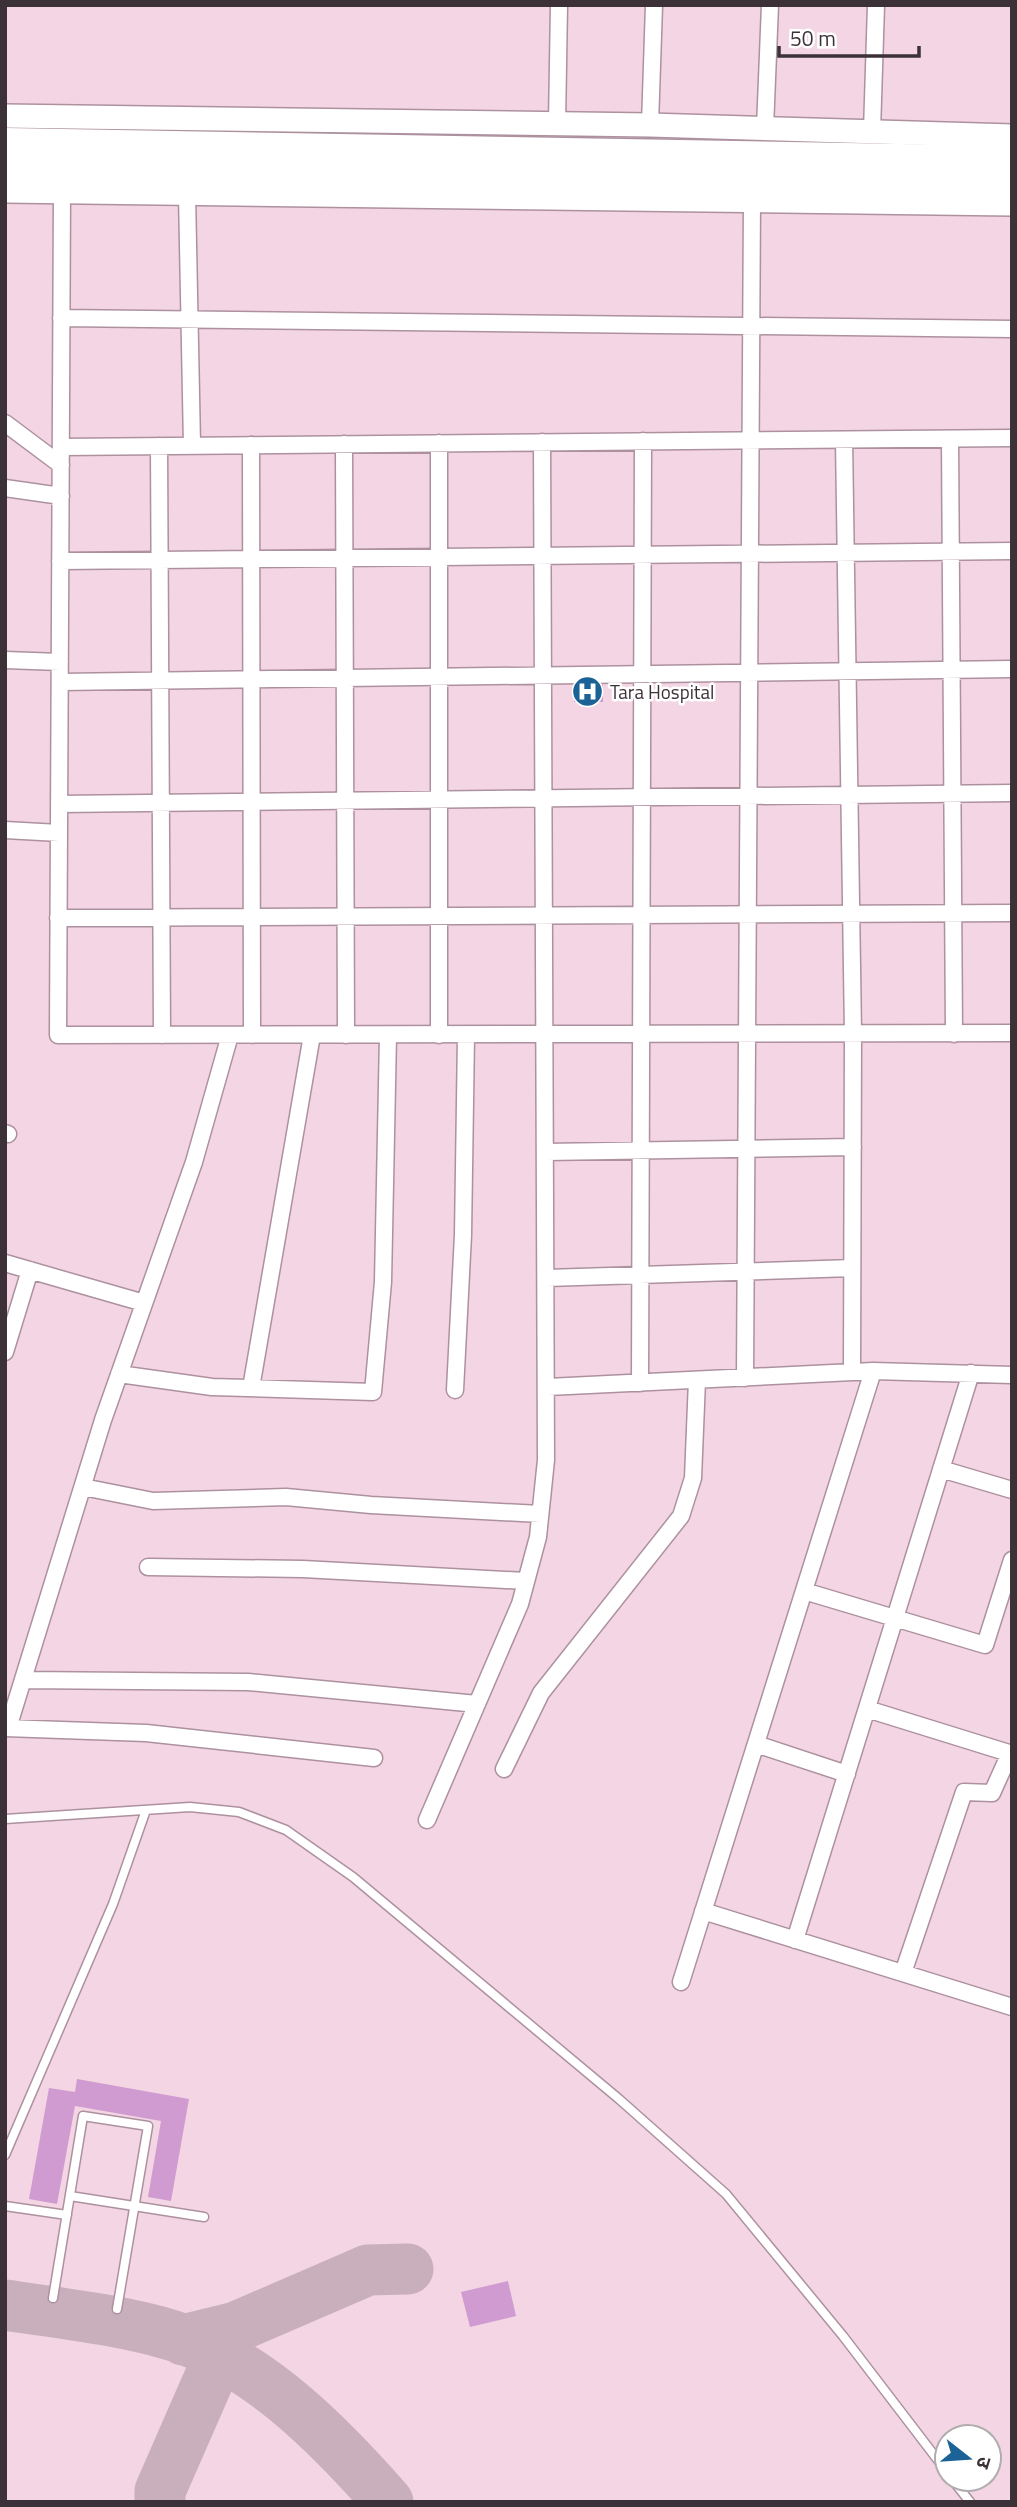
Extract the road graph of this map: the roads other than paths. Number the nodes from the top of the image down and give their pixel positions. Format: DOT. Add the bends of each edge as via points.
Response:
graph roads {
  1 [pos="559,5"];
  2 [pos="654,5"];
  3 [pos="769,5"];
  4 [pos="876,5"];
  5 [pos="5,116"];
  6 [pos="557,123"];
  7 [pos="650,125"];
  8 [pos="872,131"];
  9 [pos="1012,136"];
  10 [pos="5,142"];
  11 [pos="1012,161"];
  12 [pos="757,166"];
  13 [pos="5,170"];
  14 [pos="1012,188"];
  15 [pos="5,191"];
  16 [pos="62,191"];
  17 [pos="187,194"];
  18 [pos="1012,204"];
  19 [pos="61,318"];
  20 [pos="189,320"];
  21 [pos="751,328"];
  22 [pos="1012,329"];
  23 [pos="5,423"];
  24 [pos="1012,438"];
  25 [pos="950,439"];
  26 [pos="751,440"];
  27 [pos="844,440"];
  28 [pos="643,441"];
  29 [pos="542,442"];
  30 [pos="439,443"];
  31 [pos="344,444"];
  32 [pos="192,445"];
  33 [pos="251,445"];
  34 [pos="159,446"];
  35 [pos="61,447"];
  36 [pos="61,465"];
  37 [pos="5,488"];
  38 [pos="61,496"];
  39 [pos="950,551"];
  40 [pos="1012,551"];
  41 [pos="846,552"];
  42 [pos="750,553"];
  43 [pos="643,555"];
  44 [pos="543,556"];
  45 [pos="439,557"];
  46 [pos="344,558"];
  47 [pos="251,559"];
  48 [pos="160,560"];
  49 [pos="60,561"];
  50 [pos="5,660"];
  51 [pos="60,662"];
  52 [pos="1012,669"];
  53 [pos="951,670"];
  54 [pos="848,671"];
  55 [pos="749,673"];
  56 [pos="642,674"];
  57 [pos="543,676"];
  58 [pos="439,677"];
  59 [pos="345,679"];
  60 [pos="252,680"];
  61 [pos="160,681"];
  62 [pos="60,682"];
  63 [pos="1012,793"];
  64 [pos="952,794"];
  65 [pos="849,795"];
  66 [pos="748,796"];
  67 [pos="642,797"];
  68 [pos="544,798"];
  69 [pos="439,799"];
  70 [pos="345,800"];
  71 [pos="161,802"];
  72 [pos="252,802"];
  73 [pos="59,804"];
  74 [pos="5,830"];
  75 [pos="59,832"];
  76 [pos="953,913"];
  77 [pos="1012,913"];
  78 [pos="748,914"];
  79 [pos="851,914"];
  80 [pos="642,915"];
  81 [pos="439,916"];
  82 [pos="544,916"];
  83 [pos="346,917"];
  84 [pos="58,918"];
  85 [pos="162,918"];
  86 [pos="252,918"];
  87 [pos="1012,1033"];
  88 [pos="853,1034"];
  89 [pos="954,1034"];
  90 [pos="162,1035"];
  91 [pos="230,1035"];
  92 [pos="252,1035"];
  93 [pos="312,1035"];
  94 [pos="346,1035"];
  95 [pos="388,1035"];
  96 [pos="439,1035"];
  97 [pos="466,1035"];
  98 [pos="545,1035"];
  99 [pos="642,1035"];
  100 [pos="747,1035"];
  101 [pos="853,1147"];
  102 [pos="746,1149"];
  103 [pos="641,1150"];
  104 [pos="546,1152"];
  105 [pos="5,1263"];
  106 [pos="852,1268"];
  107 [pos="30,1270"];
  108 [pos="745,1272"];
  109 [pos="641,1275"];
  110 [pos="547,1278"];
  111 [pos="144,1303"];
  112 [pos="5,1352"];
  113 [pos="873,1371"];
  114 [pos="852,1372"];
  115 [pos="971,1373"];
  116 [pos="119,1374"];
  117 [pos="1012,1375"];
  118 [pos="744,1378"];
  119 [pos="697,1380"];
  120 [pos="640,1383"];
  121 [pos="548,1387"];
  122 [pos="251,1388"];
  123 [pos="455,1390"];
  124 [pos="941,1469"];
  125 [pos="83,1487"];
  126 [pos="1012,1490"];
  127 [pos="540,1514"];
  128 [pos="1012,1560"];
  129 [pos="148,1567"];
  130 [pos="526,1581"];
  131 [pos="804,1591"];
  132 [pos="1004,1608"];
  133 [pos="895,1618"];
  134 [pos="23,1680"];
  135 [pos="477,1704"];
  136 [pos="867,1709"];
  137 [pos="7,1728"];
  138 [pos="756,1744"];
  139 [pos="1011,1753"];
  140 [pos="374,1758"];
  141 [pos="504,1769"];
  142 [pos="847,1774"];
  143 [pos="145,1810"];
  144 [pos="5,1819"];
  145 [pos="427,1820"];
  146 [pos="704,1911"];
  147 [pos="795,1940"];
  148 [pos="903,1973"];
  149 [pos="681,1982"];
  150 [pos="1012,2007"];
  151 [pos="5,2155"];
  152 [pos="70,2196"];
  153 [pos="5,2206"];
  154 [pos="135,2206"];
  155 [pos="67,2215"];
  156 [pos="204,2217"];
  157 [pos="53,2298"];
  158 [pos="117,2309"];
  159 [pos="933,2454"];
  1 -- 6 [label="street"];
  2 -- 7 [label="street"];
  3 -- 12 [label="street"];
  4 -- 8 [label="street"];
  5 -- 6 [label="street"];
  6 -- 7 [label="street"];
  7 -- 12 [label="street"];
  8 -- 9 [label="street"];
  8 -- 12 [label="street"];
  10 -- 12 [label="highway"];
  11 -- 12 [label="highway"];
  12 -- 13 [label="highway"];
  12 -- 14 [label="highway"];
  12 -- 17 [label="street"];
  12 -- 18 [label="street"];
  12 -- 21 [label="street"];
  15 -- 16 [label="street"];
  16 -- 17 [label="street"];
  16 -- 19 [label="street"];
  17 -- 20 [label="street"];
  19 -- 20 [label="street"];
  19 -- 35 [label="street"];
  20 -- 21 [label="street"];
  20 -- 32 [label="street"];
  21 -- 22 [label="street"];
  21 -- 26 [label="street"];
  23 -- 36 [label="street"];
  24 -- 25 [label="street"];
  25 -- 27 [label="street"];
  25 -- 39 [label="street"];
  26 -- 27 [label="street"];
  26 -- 28 [label="street"];
  26 -- 42 [label="street"];
  27 -- 41 [label="street"];
  28 -- 29 [label="street"];
  28 -- 43 [label="street"];
  29 -- 30 [label="street"];
  29 -- 44 [label="street"];
  30 -- 31 [label="street"];
  30 -- 45 [label="street"];
  31 -- 33 [label="street"];
  31 -- 46 [label="street"];
  32 -- 33 [label="street"];
  32 -- 34 [label="street"];
  33 -- 47 [label="street"];
  34 -- 35 [label="street"];
  34 -- 48 [label="street"];
  35 -- 36 [label="street"];
  36 -- 38 [label="street"];
  37 -- 38 [label="street"];
  38 -- 49 [label="street"];
  39 -- 40 [label="street"];
  39 -- 41 [label="street"];
  39 -- 53 [label="street"];
  41 -- 42 [label="street"];
  41 -- 54 [label="street"];
  42 -- 43 [label="street"];
  42 -- 55 [label="street"];
  43 -- 44 [label="street"];
  43 -- 56 [label="street"];
  44 -- 45 [label="street"];
  44 -- 57 [label="street"];
  45 -- 46 [label="street"];
  45 -- 58 [label="street"];
  46 -- 47 [label="street"];
  46 -- 59 [label="street"];
  47 -- 48 [label="street"];
  47 -- 60 [label="street"];
  48 -- 49 [label="street"];
  48 -- 61 [label="street"];
  49 -- 51 [label="street"];
  50 -- 51 [label="street"];
  51 -- 62 [label="street"];
  52 -- 53 [label="street"];
  53 -- 54 [label="street"];
  53 -- 64 [label="street"];
  54 -- 55 [label="street"];
  54 -- 65 [label="street"];
  55 -- 56 [label="street"];
  55 -- 66 [label="street"];
  56 -- 57 [label="street"];
  56 -- 67 [label="street"];
  57 -- 58 [label="street"];
  57 -- 68 [label="street"];
  58 -- 59 [label="street"];
  58 -- 69 [label="street"];
  59 -- 60 [label="street"];
  59 -- 70 [label="street"];
  60 -- 61 [label="street"];
  60 -- 72 [label="street"];
  61 -- 62 [label="street"];
  61 -- 71 [label="street"];
  62 -- 73 [label="street"];
  63 -- 64 [label="street"];
  64 -- 65 [label="street"];
  64 -- 76 [label="street"];
  65 -- 66 [label="street"];
  65 -- 79 [label="street"];
  66 -- 67 [label="street"];
  66 -- 78 [label="street"];
  67 -- 68 [label="street"];
  67 -- 80 [label="street"];
  68 -- 69 [label="street"];
  68 -- 82 [label="street"];
  69 -- 70 [label="street"];
  69 -- 81 [label="street"];
  70 -- 72 [label="street"];
  70 -- 83 [label="street"];
  71 -- 72 [label="street"];
  71 -- 73 [label="street"];
  71 -- 85 [label="street"];
  72 -- 86 [label="street"];
  73 -- 75 [label="street"];
  74 -- 75 [label="street"];
  75 -- 84 [label="street"];
  76 -- 77 [label="street"];
  76 -- 79 [label="street"];
  76 -- 89 [label="street"];
  78 -- 79 [label="street"];
  78 -- 80 [label="street"];
  78 -- 100 [label="street"];
  79 -- 88 [label="street"];
  80 -- 82 [label="street"];
  80 -- 99 [label="street"];
  81 -- 82 [label="street"];
  81 -- 83 [label="street"];
  81 -- 96 [label="street"];
  82 -- 98 [label="street"];
  83 -- 86 [label="street"];
  83 -- 94 [label="street"];
  84 -- 85 [label="street"];
  84 -- 90 [label="street" via="58,1035"];
  85 -- 86 [label="street"];
  85 -- 90 [label="street"];
  86 -- 92 [label="street"];
  87 -- 89 [label="street"];
  88 -- 89 [label="street"];
  88 -- 100 [label="street"];
  88 -- 101 [label="street"];
  90 -- 91 [label="street"];
  91 -- 92 [label="street"];
  91 -- 111 [label="street" via="194,1163"];
  92 -- 93 [label="street"];
  93 -- 94 [label="street"];
  93 -- 122 [label="street"];
  94 -- 95 [label="street"];
  95 -- 96 [label="street"];
  95 -- 122 [label="street" via="383,1282 373,1392"];
  96 -- 97 [label="street"];
  97 -- 98 [label="street"];
  97 -- 123 [label="street" via="463,1249"];
  98 -- 99 [label="street"];
  98 -- 104 [label="street"];
  99 -- 100 [label="street"];
  99 -- 103 [label="street"];
  100 -- 102 [label="street"];
  101 -- 102 [label="street"];
  101 -- 106 [label="street"];
  102 -- 103 [label="street"];
  102 -- 108 [label="street"];
  103 -- 104 [label="street"];
  103 -- 109 [label="street"];
  104 -- 110 [label="street"];
  105 -- 107 [label="street"];
  106 -- 108 [label="street"];
  106 -- 114 [label="street"];
  107 -- 111 [label="street"];
  107 -- 112 [label="street"];
  108 -- 109 [label="street"];
  108 -- 118 [label="street"];
  109 -- 110 [label="street"];
  109 -- 120 [label="street"];
  110 -- 121 [label="street"];
  111 -- 116 [label="street"];
  113 -- 114 [label="street"];
  113 -- 115 [label="street"];
  113 -- 131 [label="street"];
  114 -- 118 [label="street"];
  115 -- 117 [label="street"];
  115 -- 124 [label="street"];
  116 -- 122 [label="street"];
  116 -- 125 [label="street"];
  118 -- 119 [label="street"];
  119 -- 120 [label="street"];
  119 -- 141 [label="street" via="693,1478 681,1516 541,1693"];
  120 -- 121 [label="street"];
  121 -- 127 [label="street"];
  124 -- 126 [label="street"];
  124 -- 133 [label="street"];
  125 -- 127 [label="street" via="153,1501 286,1497"];
  125 -- 134 [label="street"];
  127 -- 130 [label="street"];
  128 -- 132 [label="street"];
  129 -- 130 [label="street" via="303,1569"];
  130 -- 135 [label="street"];
  131 -- 133 [label="street"];
  131 -- 138 [label="street"];
  132 -- 133 [label="street" via="985,1645"];
  133 -- 136 [label="street"];
  134 -- 135 [label="street" via="248,1682"];
  134 -- 137 [label="street"];
  135 -- 145 [label="street"];
  136 -- 139 [label="street"];
  136 -- 142 [label="street"];
  137 -- 140 [label="street" via="146,1733"];
  138 -- 142 [label="street"];
  138 -- 146 [label="street"];
  139 -- 148 [label="street" via="992,1793 964,1792"];
  142 -- 147 [label="street"];
  143 -- 144 [label="lane"];
  143 -- 151 [label="lane" via="113,1904"];
  143 -- 159 [label="lane" via="190,1807 239,1812 286,1830 352,1877 726,2194"];
  146 -- 147 [label="street"];
  146 -- 149 [label="street"];
  147 -- 148 [label="street"];
  148 -- 150 [label="street"];
  152 -- 154 [label="lane"];
  152 -- 154 [label="lane" via="83,2116 148,2126"];
  152 -- 155 [label="lane"];
  153 -- 155 [label="lane"];
  154 -- 156 [label="lane"];
  154 -- 158 [label="lane"];
  155 -- 157 [label="lane"];
}
